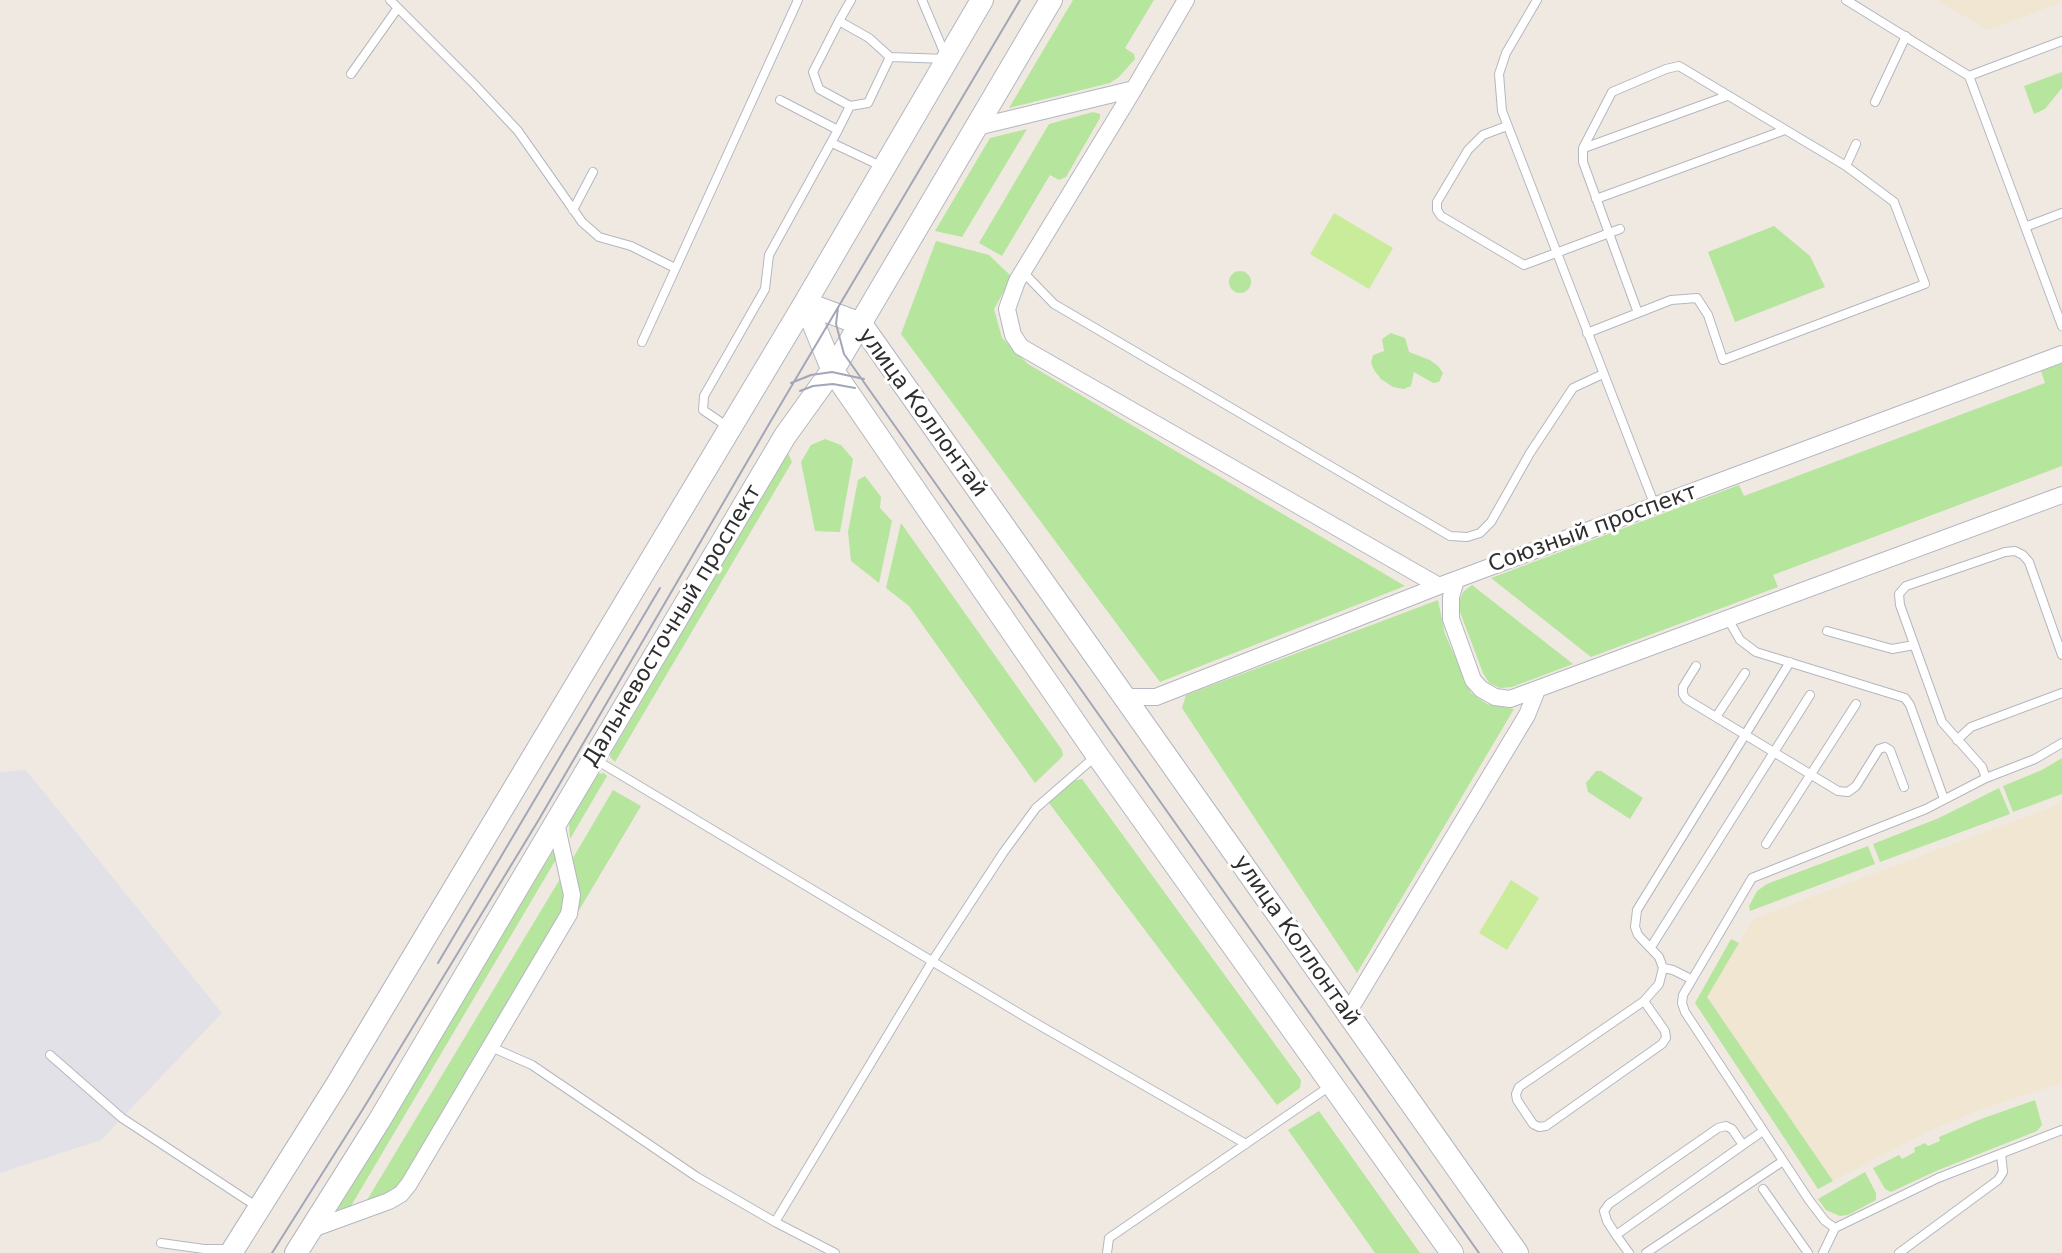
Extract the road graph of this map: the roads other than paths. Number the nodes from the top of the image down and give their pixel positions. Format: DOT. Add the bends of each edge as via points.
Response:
graph roads {
  1 [pos="390,0"];
  2 [pos="798,0"];
  3 [pos="851,0"];
  4 [pos="922,0"];
  5 [pos="982,0"];
  6 [pos="1051,0"];
  7 [pos="1186,0"];
  8 [pos="1537,0"];
  9 [pos="1846,0"];
  10 [pos="397,9"];
  11 [pos="839,21"];
  12 [pos="1906,36"];
  13 [pos="2062,41"];
  14 [pos="890,57"];
  15 [pos="947,59"];
  16 [pos="351,74"];
  17 [pos="1969,76"];
  18 [pos="1134,89"];
  19 [pos="1727,96"];
  20 [pos="780,100"];
  21 [pos="1875,102"];
  22 [pos="850,106"];
  23 [pos="1507,126"];
  24 [pos="977,127"];
  25 [pos="838,130"];
  26 [pos="1785,130"];
  27 [pos="832,143"];
  28 [pos="1856,144"];
  29 [pos="1583,148"];
  30 [pos="1846,166"];
  31 [pos="884,167"];
  32 [pos="593,172"];
  33 [pos="1596,199"];
  34 [pos="573,210"];
  35 [pos="2062,213"];
  36 [pos="2025,227"];
  37 [pos="1620,229"];
  38 [pos="1608,234"];
  39 [pos="1556,254"];
  40 [pos="675,268"];
  41 [pos="1023,272"];
  42 [pos="805,303"];
  43 [pos="1638,313"];
  44 [pos="861,324"];
  45 [pos="2062,326"];
  46 [pos="1587,333"];
  47 [pos="642,342"];
  48 [pos="2062,354"];
  49 [pos="833,371"];
  50 [pos="1603,374"];
  51 [pos="729,428"];
  52 [pos="2062,495"];
  53 [pos="1655,506"];
  54 [pos="1456,580"];
  55 [pos="1439,586"];
  56 [pos="1728,619"];
  57 [pos="1827,631"];
  58 [pos="1914,645"];
  59 [pos="2062,655"];
  60 [pos="1790,662"];
  61 [pos="1696,666"];
  62 [pos="1745,673"];
  63 [pos="1537,690"];
  64 [pos="2062,693"];
  65 [pos="1810,695"];
  66 [pos="1124,697"];
  67 [pos="1856,704"];
  68 [pos="1716,717"];
  69 [pos="1745,735"];
  70 [pos="1957,740"];
  71 [pos="2062,743"];
  72 [pos="1774,752"];
  73 [pos="1097,755"];
  74 [pos="594,759"];
  75 [pos="1812,775"];
  76 [pos="1986,778"];
  77 [pos="1904,787"];
  78 [pos="1944,799"];
  79 [pos="556,823"];
  80 [pos="1766,844"];
  81 [pos="1651,947"];
  82 [pos="933,960"];
  83 [pos="1663,968"];
  84 [pos="1691,979"];
  85 [pos="1644,1001"];
  86 [pos="1347,1014"];
  87 [pos="490,1046"];
  88 [pos="50,1055"];
  89 [pos="1332,1085"];
  90 [pos="2062,1130"];
  91 [pos="1763,1131"];
  92 [pos="1246,1144"];
  93 [pos="1743,1145"];
  94 [pos="2001,1154"];
  95 [pos="1783,1161"];
  96 [pos="1763,1189"];
  97 [pos="259,1208"];
  98 [pos="775,1222"];
  99 [pos="1835,1228"];
  100 [pos="312,1229"];
  101 [pos="1616,1235"];
  102 [pos="161,1243"];
  103 [pos="232,1251"];
  104 [pos="296,1253"];
  105 [pos="835,1253"];
  106 [pos="1107,1253"];
  107 [pos="1452,1253"];
  108 [pos="1517,1253"];
  109 [pos="1629,1253"];
  110 [pos="1646,1253"];
  111 [pos="1808,1253"];
  112 [pos="1823,1253"];
  113 [pos="1899,1253"];
  1 -- 10 [label="lane"];
  2 -- 40 [label="lane"];
  3 -- 11 [label="lane"];
  4 -- 15 [label="lane"];
  5 -- 15 [label="main road"];
  6 -- 24 [label="main road, Дальневосточный проспект"];
  7 -- 18 [label="street"];
  8 -- 23 [label="lane" via="1499,74"];
  9 -- 12 [label="lane"];
  10 -- 16 [label="lane"];
  10 -- 34 [label="lane" via="518,131"];
  11 -- 14 [label="lane"];
  11 -- 22 [label="lane" via="813,72 819,89"];
  12 -- 17 [label="lane"];
  12 -- 21 [label="lane"];
  13 -- 17 [label="lane"];
  14 -- 15 [label="lane"];
  14 -- 22 [label="lane" via="868,103"];
  15 -- 31 [label="main road"];
  17 -- 36 [label="lane"];
  18 -- 24 [label="street"];
  18 -- 41 [label="street"];
  19 -- 26 [label="lane"];
  19 -- 29 [label="lane"];
  19 -- 29 [label="lane" via="1679,66 1666,69 1612,92"];
  20 -- 25 [label="lane"];
  22 -- 25 [label="lane"];
  23 -- 39 [label="lane"];
  23 -- 39 [label="lane" via="1483,135 1468,150 1437,210 1519,264"];
  24 -- 44 [label="main road, Дальневосточный проспект"];
  25 -- 27 [label="lane"];
  26 -- 30 [label="lane"];
  26 -- 33 [label="lane"];
  27 -- 31 [label="lane"];
  27 -- 51 [label="lane" via="769,255 765,289 704,396 703,410"];
  28 -- 30 [label="lane"];
  29 -- 33 [label="lane"];
  30 -- 43 [label="lane" via="1894,202 1925,284 1723,360 1697,298 1671,300"];
  31 -- 42 [label="main road"];
  32 -- 34 [label="lane"];
  33 -- 38 [label="lane"];
  34 -- 40 [label="lane" via="599,237"];
  35 -- 36 [label="lane"];
  36 -- 45 [label="lane"];
  37 -- 38 [label="lane"];
  38 -- 39 [label="lane"];
  38 -- 43 [label="lane"];
  39 -- 46 [label="lane"];
  40 -- 47 [label="lane"];
  41 -- 50 [label="lane" via="1054,304 1450,536 1480,533 1491,522 1573,388"];
  41 -- 55 [label="street" via="1007,309 1021,347"];
  42 -- 44 [label="main road, улица Коллонтай"];
  42 -- 49 [label="main road, улица Коллонтай"];
  42 -- 51 [label="main road"];
  43 -- 46 [label="lane"];
  44 -- 49 [label="main road, Дальневосточный проспект"];
  44 -- 66 [label="main road, улица Коллонтай"];
  46 -- 50 [label="lane"];
  48 -- 53 [label="street, Союзный проспект"];
  49 -- 73 [label="main road, улица Коллонтай"];
  49 -- 74 [label="main road, Дальневосточный проспект" via="785,436"];
  50 -- 53 [label="lane"];
  51 -- 97 [label="main road"];
  52 -- 56 [label="street"];
  53 -- 54 [label="street, Союзный проспект"];
  54 -- 55 [label="street, Союзный проспект"];
  54 -- 63 [label="street" via="1451,619 1473,680 1495,697 1510,699"];
  55 -- 66 [label="street, Союзный проспект" via="1156,697"];
  56 -- 60 [label="lane" via="1740,640 1756,652"];
  56 -- 63 [label="street"];
  57 -- 58 [label="lane" via="1892,649"];
  58 -- 59 [label="lane" via="1900,605 1899,594 1906,586 2015,551 2029,562"];
  58 -- 70 [label="lane" via="1942,722"];
  60 -- 69 [label="lane"];
  60 -- 78 [label="lane" via="1905,698"];
  61 -- 68 [label="lane" via="1683,694"];
  62 -- 68 [label="lane"];
  63 -- 86 [label="street" via="1527,715"];
  64 -- 70 [label="lane" via="1971,727"];
  65 -- 72 [label="lane"];
  66 -- 86 [label="main road, улица Коллонтай"];
  67 -- 75 [label="lane"];
  68 -- 69 [label="lane"];
  69 -- 72 [label="lane"];
  69 -- 81 [label="lane" via="1637,910 1638,935"];
  70 -- 76 [label="lane"];
  71 -- 76 [label="lane"];
  72 -- 75 [label="lane"];
  72 -- 81 [label="lane"];
  73 -- 82 [label="lane" via="1032,813"];
  73 -- 89 [label="main road, улица Коллонтай"];
  74 -- 79 [label="main road, Дальневосточный проспект"];
  74 -- 82 [label="lane"];
  75 -- 77 [label="lane" via="1848,792 1885,747"];
  75 -- 80 [label="lane"];
  76 -- 78 [label="lane"];
  78 -- 84 [label="lane" via="1752,878"];
  79 -- 87 [label="street" via="572,905"];
  79 -- 100 [label="main road, Дальневосточный проспект"];
  81 -- 83 [label="lane"];
  82 -- 92 [label="lane"];
  82 -- 98 [label="lane"];
  83 -- 84 [label="lane"];
  83 -- 85 [label="lane" via="1659,984"];
  84 -- 91 [label="lane" via="1683,995 1685,1012"];
  85 -- 85 [label="lane" via="1665,1031 1662,1044 1546,1126 1533,1124 1517,1100 1519,1087"];
  86 -- 108 [label="main road, улица Коллонтай"];
  87 -- 98 [label="lane" via="532,1065 697,1177"];
  87 -- 100 [label="street" via="401,1194"];
  88 -- 97 [label="lane" via="122,1118"];
  89 -- 92 [label="lane"];
  89 -- 107 [label="main road, улица Коллонтай"];
  90 -- 94 [label="lane"];
  91 -- 93 [label="lane"];
  91 -- 95 [label="lane"];
  92 -- 106 [label="lane" via="1109,1238"];
  93 -- 101 [label="lane"];
  93 -- 101 [label="lane" via="1732,1129 1718,1128 1609,1204 1604,1211"];
  94 -- 99 [label="lane"];
  94 -- 113 [label="lane" via="2003,1172 1998,1180"];
  95 -- 99 [label="lane"];
  95 -- 110 [label="lane"];
  96 -- 111 [label="lane"];
  97 -- 103 [label="main road"];
  98 -- 105 [label="lane"];
  99 -- 112 [label="lane"];
  100 -- 104 [label="main road, Дальневосточный проспект"];
  101 -- 109 [label="lane"];
  102 -- 103 [label="lane"];
}
